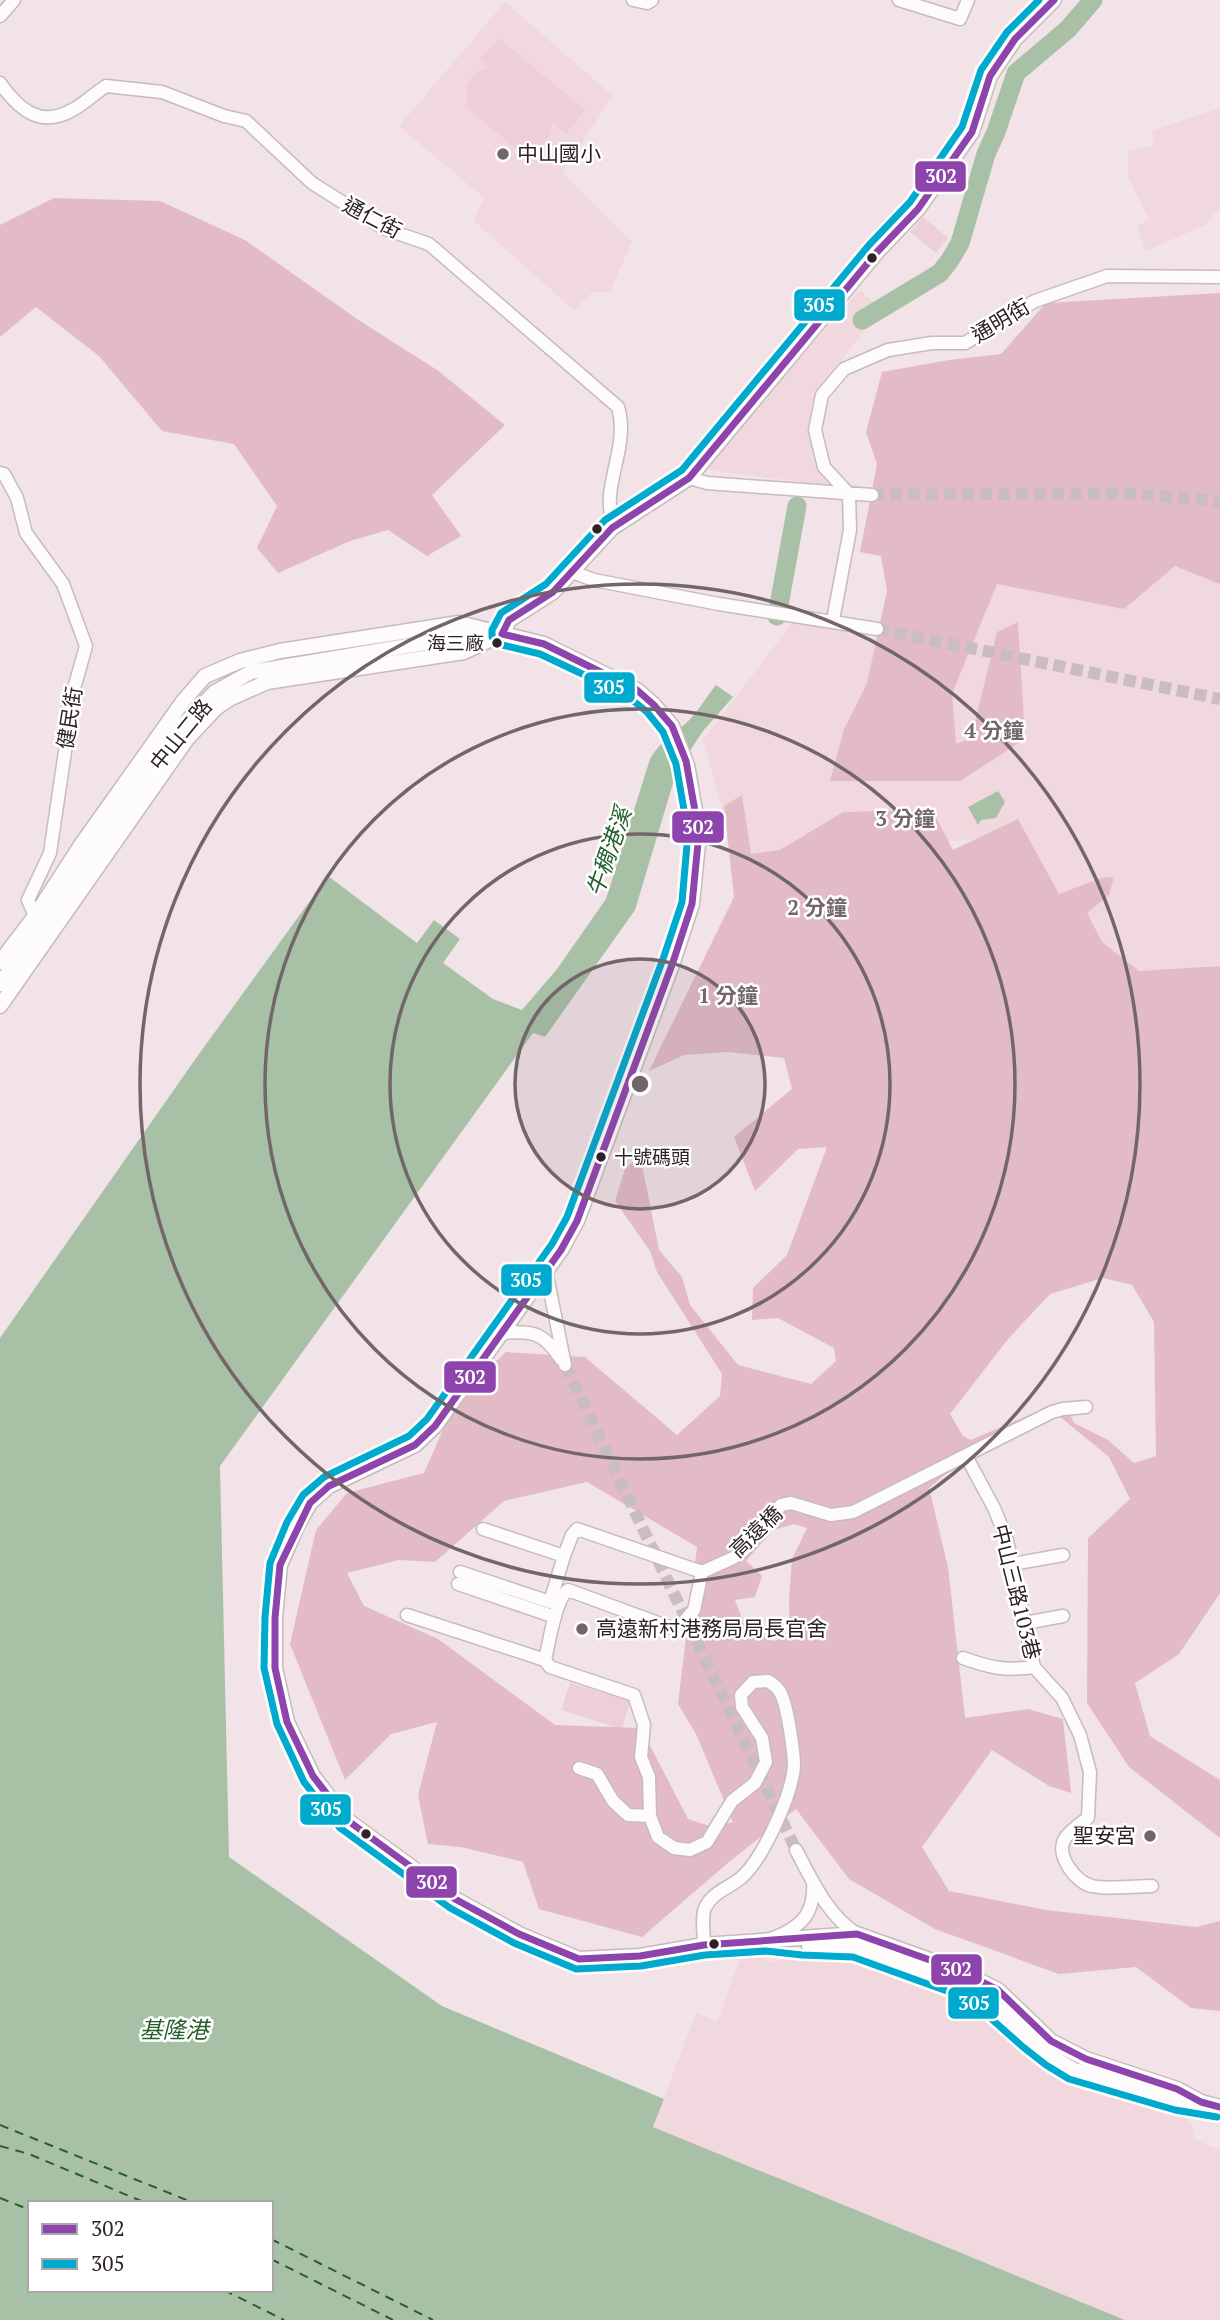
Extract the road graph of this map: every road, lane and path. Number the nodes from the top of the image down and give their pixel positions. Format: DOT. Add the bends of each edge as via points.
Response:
graph roads {
  1 [pos="14,0"];
  2 [pos="634,0"];
  3 [pos="652,0"];
  4 [pos="899,0"];
  5 [pos="968,0"];
  6 [pos="1054,0"];
  7 [pos="0,16"];
  8 [pos="0,83"];
  9 [pos="1220,276"];
  10 [pos="0,473"];
  11 [pos="690,478"];
  12 [pos="849,494"];
  13 [pos="872,495"];
  14 [pos="612,528"];
  15 [pos="572,572"];
  16 [pos="832,621"];
  17 [pos="877,629"];
  18 [pos="502,634"];
  19 [pos="44,924"];
  20 [pos="0,962"];
  21 [pos="0,984"];
  22 [pos="0,1006"];
  23 [pos="546,1271"];
  24 [pos="503,1333"];
  25 [pos="1086,1407"];
  26 [pos="966,1456"];
  27 [pos="483,1529"];
  28 [pos="1063,1555"];
  29 [pos="564,1556"];
  30 [pos="1013,1564"];
  31 [pos="702,1572"];
  32 [pos="407,1615"];
  33 [pos="1063,1616"];
  34 [pos="555,1617"];
  35 [pos="1025,1623"];
  36 [pos="963,1658"];
  37 [pos="545,1660"];
  38 [pos="1034,1667"];
  39 [pos="579,1768"];
  40 [pos="650,1816"];
  41 [pos="796,1850"];
  42 [pos="813,1881"];
  43 [pos="1152,1886"];
  44 [pos="857,1934"];
  45 [pos="766,1940"];
  46 [pos="704,1945"];
  47 [pos="1200,2102"];
  48 [pos="1220,2107"];
  1 -- 7 [label="street"];
  2 -- 3 [label="street"];
  4 -- 5 [label="street" via="960,19"];
  6 -- 11 [label="street" via="1015,39 990,76 972,132 918,209"];
  8 -- 14 [label="street, 通仁街" via="13,102 47,119 75,109 106,86 162,92 246,121 312,184 385,229 429,244 618,407 622,421 610,496"];
  9 -- 12 [label="street, 通明街" via="1107,276 1035,301 965,343 888,350 844,369 822,395 815,430 824,467"];
  10 -- 19 [label="street, 健民街" via="9,479 18,498 26,533 63,584 86,646 66,717 50,853 28,900"];
  11 -- 12 [label="street"];
  11 -- 14 [label="street"];
  12 -- 13 [label="street"];
  12 -- 16 [label="street" via="850,530"];
  14 -- 15 [label="street"];
  15 -- 16 [label="street" via="594,580"];
  15 -- 18 [label="street" via="553,592 509,620"];
  16 -- 17 [label="street"];
  18 -- 19 [label="street, 中山二路" via="464,652 267,682 231,698 187,739"];
  18 -- 19 [label="street, 中山二路" via="458,622 280,651 205,676 81,845"];
  18 -- 23 [label="street, 中山二路" via="544,645 637,690 654,705 672,726 686,761 699,833 692,904 673,962 577,1221"];
  19 -- 20 [label="street, 中山二路"];
  19 -- 21 [label="street, 中山二路"];
  19 -- 22 [label="street"];
  23 -- 24 [label="street"];
  23 -- 24 [label="street" via="565,1365 548,1340 524,1331"];
  24 -- 46 [label="street" via="435,1426 415,1445 329,1486 310,1503 296,1526 280,1565 275,1618 275,1668 287,1722 313,1776 347,1820 455,1899 519,1934 579,1959 640,1956"];
  25 -- 26 [label="street" via="1052,1412"];
  26 -- 30 [label="street, 中山三路103巷" via="994,1508"];
  26 -- 31 [label="street, 高遠橋" via="853,1512 831,1515 791,1503 781,1505 744,1550"];
  27 -- 29 [label="street"];
  28 -- 30 [label="street"];
  29 -- 31 [label="street" via="577,1529"];
  29 -- 34 [label="street" via="550,1602 459,1578"];
  30 -- 35 [label="street, 中山三路103巷"];
  31 -- 34 [label="street" via="694,1610 677,1629 568,1590"];
  32 -- 37 [label="street"];
  33 -- 35 [label="street"];
  34 -- 37 [label="street"];
  35 -- 38 [label="street, 中山三路103巷"];
  36 -- 38 [label="street" via="992,1669"];
  37 -- 40 [label="street" via="550,1667 634,1695 644,1725 641,1757 649,1777"];
  38 -- 43 [label="street, 中山三路103巷" via="1062,1698 1080,1735 1090,1772 1088,1818 1068,1834 1061,1853 1083,1883"];
  39 -- 40 [label="street" via="597,1774 613,1801 628,1815"];
  40 -- 46 [label="street" via="659,1837 674,1848 690,1850 707,1842 732,1801 755,1783 766,1762 762,1738 742,1707 741,1695 753,1682 768,1681 779,1689 794,1766 787,1795 751,1867 710,1899 704,1910"];
  41 -- 42 [label="street"];
  42 -- 44 [label="street" via="840,1921"];
  42 -- 45 [label="street" via="812,1907 806,1917 784,1934"];
  44 -- 45 [label="street"];
  44 -- 47 [label="street" via="958,1970 998,1990 1051,2041 1086,2059 1177,2088"];
  45 -- 46 [label="street"];
  45 -- 47 [label="street" via="855,1947 881,1955 974,1990 1029,2039 1074,2070 1178,2101"];
  47 -- 48 [label="street"];
}
